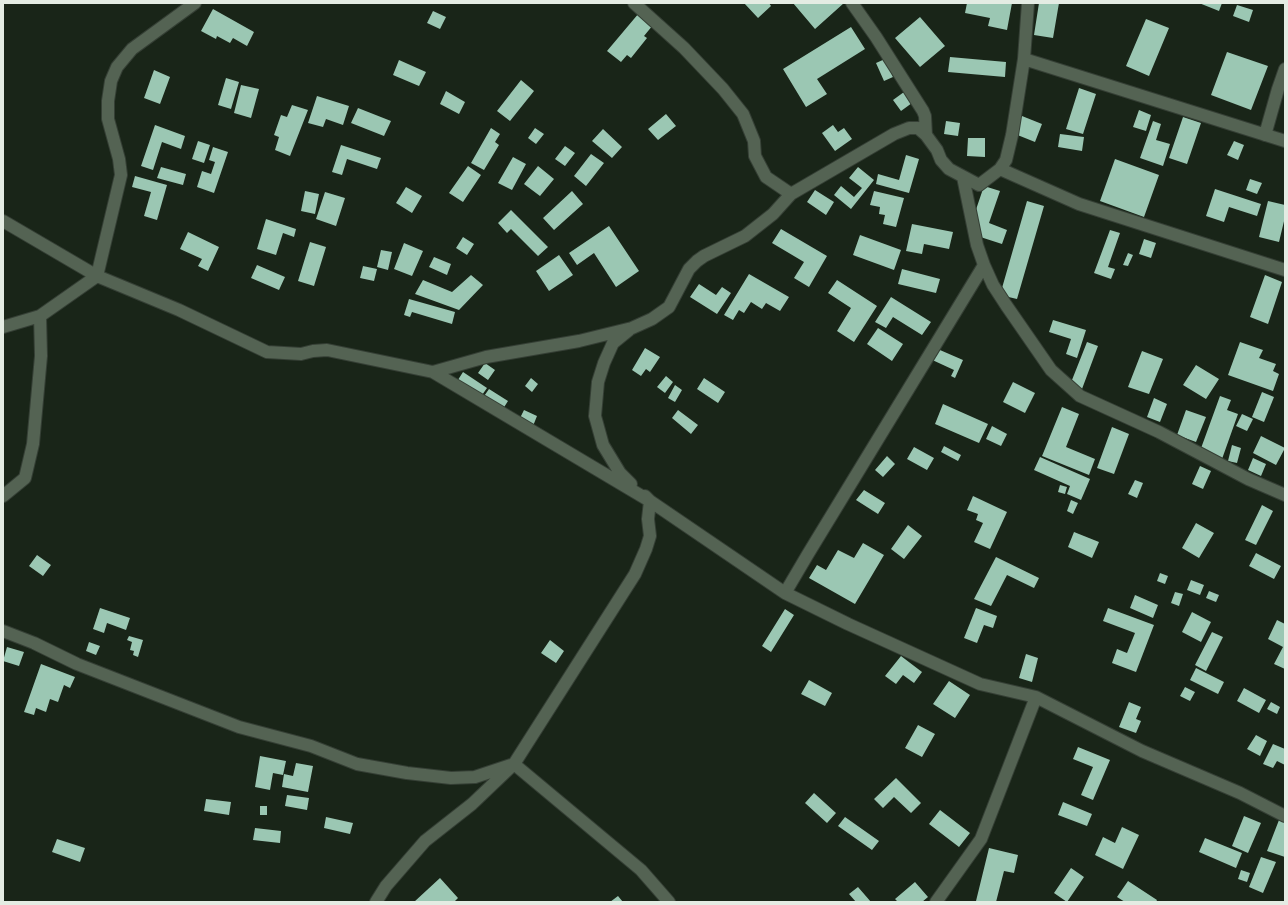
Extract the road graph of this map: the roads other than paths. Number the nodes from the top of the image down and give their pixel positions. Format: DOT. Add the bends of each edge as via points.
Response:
graph roads {
  1 [pos="195,3"];
  2 [pos="634,3"];
  3 [pos="852,3"];
  4 [pos="1028,3"];
  5 [pos="1024,59"];
  6 [pos="1285,69"];
  7 [pos="926,135"];
  8 [pos="1265,135"];
  9 [pos="1285,141"];
  10 [pos="1000,169"];
  11 [pos="963,177"];
  12 [pos="791,194"];
  13 [pos="3,221"];
  14 [pos="984,265"];
  15 [pos="1285,270"];
  16 [pos="97,276"];
  17 [pos="40,316"];
  18 [pos="3,327"];
  19 [pos="632,328"];
  20 [pos="433,372"];
  21 [pos="1285,495"];
  22 [pos="3,496"];
  23 [pos="650,501"];
  24 [pos="785,593"];
  25 [pos="3,631"];
  26 [pos="1036,697"];
  27 [pos="514,764"];
  28 [pos="1285,816"];
  29 [pos="376,902"];
  30 [pos="669,902"];
  31 [pos="936,902"];
  1 -- 16 [label="street" via="132,49 117,67 111,81 108,119 121,174"];
  2 -- 12 [label="street" via="684,48 723,89 743,114 754,141 755,156 766,177"];
  3 -- 7 [label="street" via="923,111"];
  4 -- 5 [label="street"];
  5 -- 8 [label="street"];
  5 -- 10 [label="street" via="1012,135 1006,160"];
  6 -- 8 [label="street"];
  7 -- 11 [label="street" via="949,170"];
  7 -- 12 [label="street" via="918,128 909,128 894,134"];
  8 -- 9 [label="street"];
  10 -- 11 [label="street" via="979,185"];
  10 -- 15 [label="street" via="1079,204"];
  11 -- 14 [label="street" via="977,245"];
  12 -- 19 [label="street" via="773,214 745,236 696,261 669,307 652,319"];
  13 -- 16 [label="street"];
  14 -- 21 [label="street" via="993,285 1051,370 1080,396"];
  14 -- 24 [label="street"];
  16 -- 17 [label="street"];
  16 -- 20 [label="street" via="179,310 267,352 301,354 313,350 327,350"];
  17 -- 18 [label="street"];
  17 -- 22 [label="street" via="41,356 33,444 25,478"];
  19 -- 20 [label="street" via="579,341 486,357"];
  19 -- 23 [label="street" via="613,343 604,363 598,382 595,416 603,445 620,473"];
  20 -- 23 [label="street"];
  23 -- 24 [label="street"];
  23 -- 27 [label="street" via="650,536 635,574"];
  24 -- 26 [label="street" via="980,684"];
  25 -- 27 [label="street" via="77,664 239,727 311,746 357,764 451,778 475,777"];
  26 -- 28 [label="street" via="1142,751 1240,793"];
  26 -- 31 [label="street" via="981,839"];
  27 -- 29 [label="street" via="472,804 424,841 386,886"];
  27 -- 30 [label="street" via="641,870"];
}
